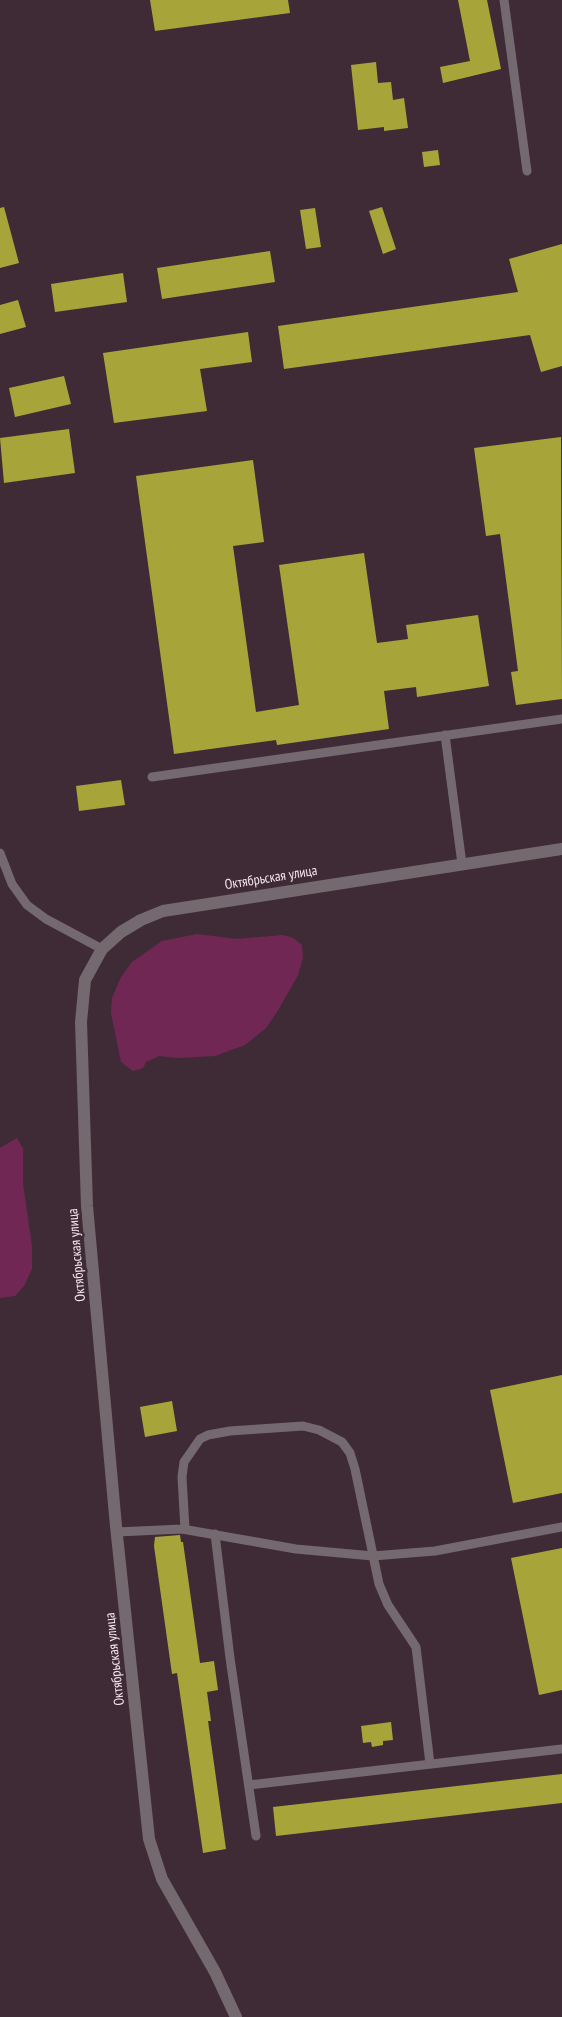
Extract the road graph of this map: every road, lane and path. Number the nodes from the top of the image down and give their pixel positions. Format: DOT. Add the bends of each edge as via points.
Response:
graph roads {
  1 [pos="504,0"];
  2 [pos="527,171"];
  3 [pos="562,719"];
  4 [pos="445,735"];
  5 [pos="152,777"];
  6 [pos="562,849"];
  7 [pos="0,853"];
  8 [pos="462,864"];
  9 [pos="102,949"];
  10 [pos="562,1527"];
  11 [pos="185,1529"];
  12 [pos="117,1532"];
  13 [pos="216,1534"];
  14 [pos="372,1556"];
  15 [pos="562,1749"];
  16 [pos="430,1764"];
  17 [pos="249,1785"];
  18 [pos="256,1836"];
  19 [pos="236,2017"];
  1 -- 2 [label="lane"];
  3 -- 4 [label="lane"];
  4 -- 5 [label="lane"];
  4 -- 8 [label="lane"];
  6 -- 8 [label="street, Октябрьская улица"];
  7 -- 9 [label="lane" via="12,884 27,905"];
  8 -- 9 [label="street, Октябрьская улица" via="164,911 121,932"];
  9 -- 12 [label="street, Октябрьская улица" via="85,980 82,996 83,1126 87,1206"];
  10 -- 14 [label="lane" via="435,1551"];
  11 -- 12 [label="lane"];
  11 -- 13 [label="lane"];
  11 -- 14 [label="lane" via="184,1462 200,1439 230,1431 303,1426 331,1435 350,1453"];
  12 -- 19 [label="street, Октябрьская улица" via="153,1854 162,1879 215,1972"];
  13 -- 14 [label="lane" via="296,1549"];
  13 -- 17 [label="lane"];
  14 -- 16 [label="lane" via="388,1605 416,1646"];
  15 -- 16 [label="lane"];
  16 -- 17 [label="lane"];
  17 -- 18 [label="lane"];
}
